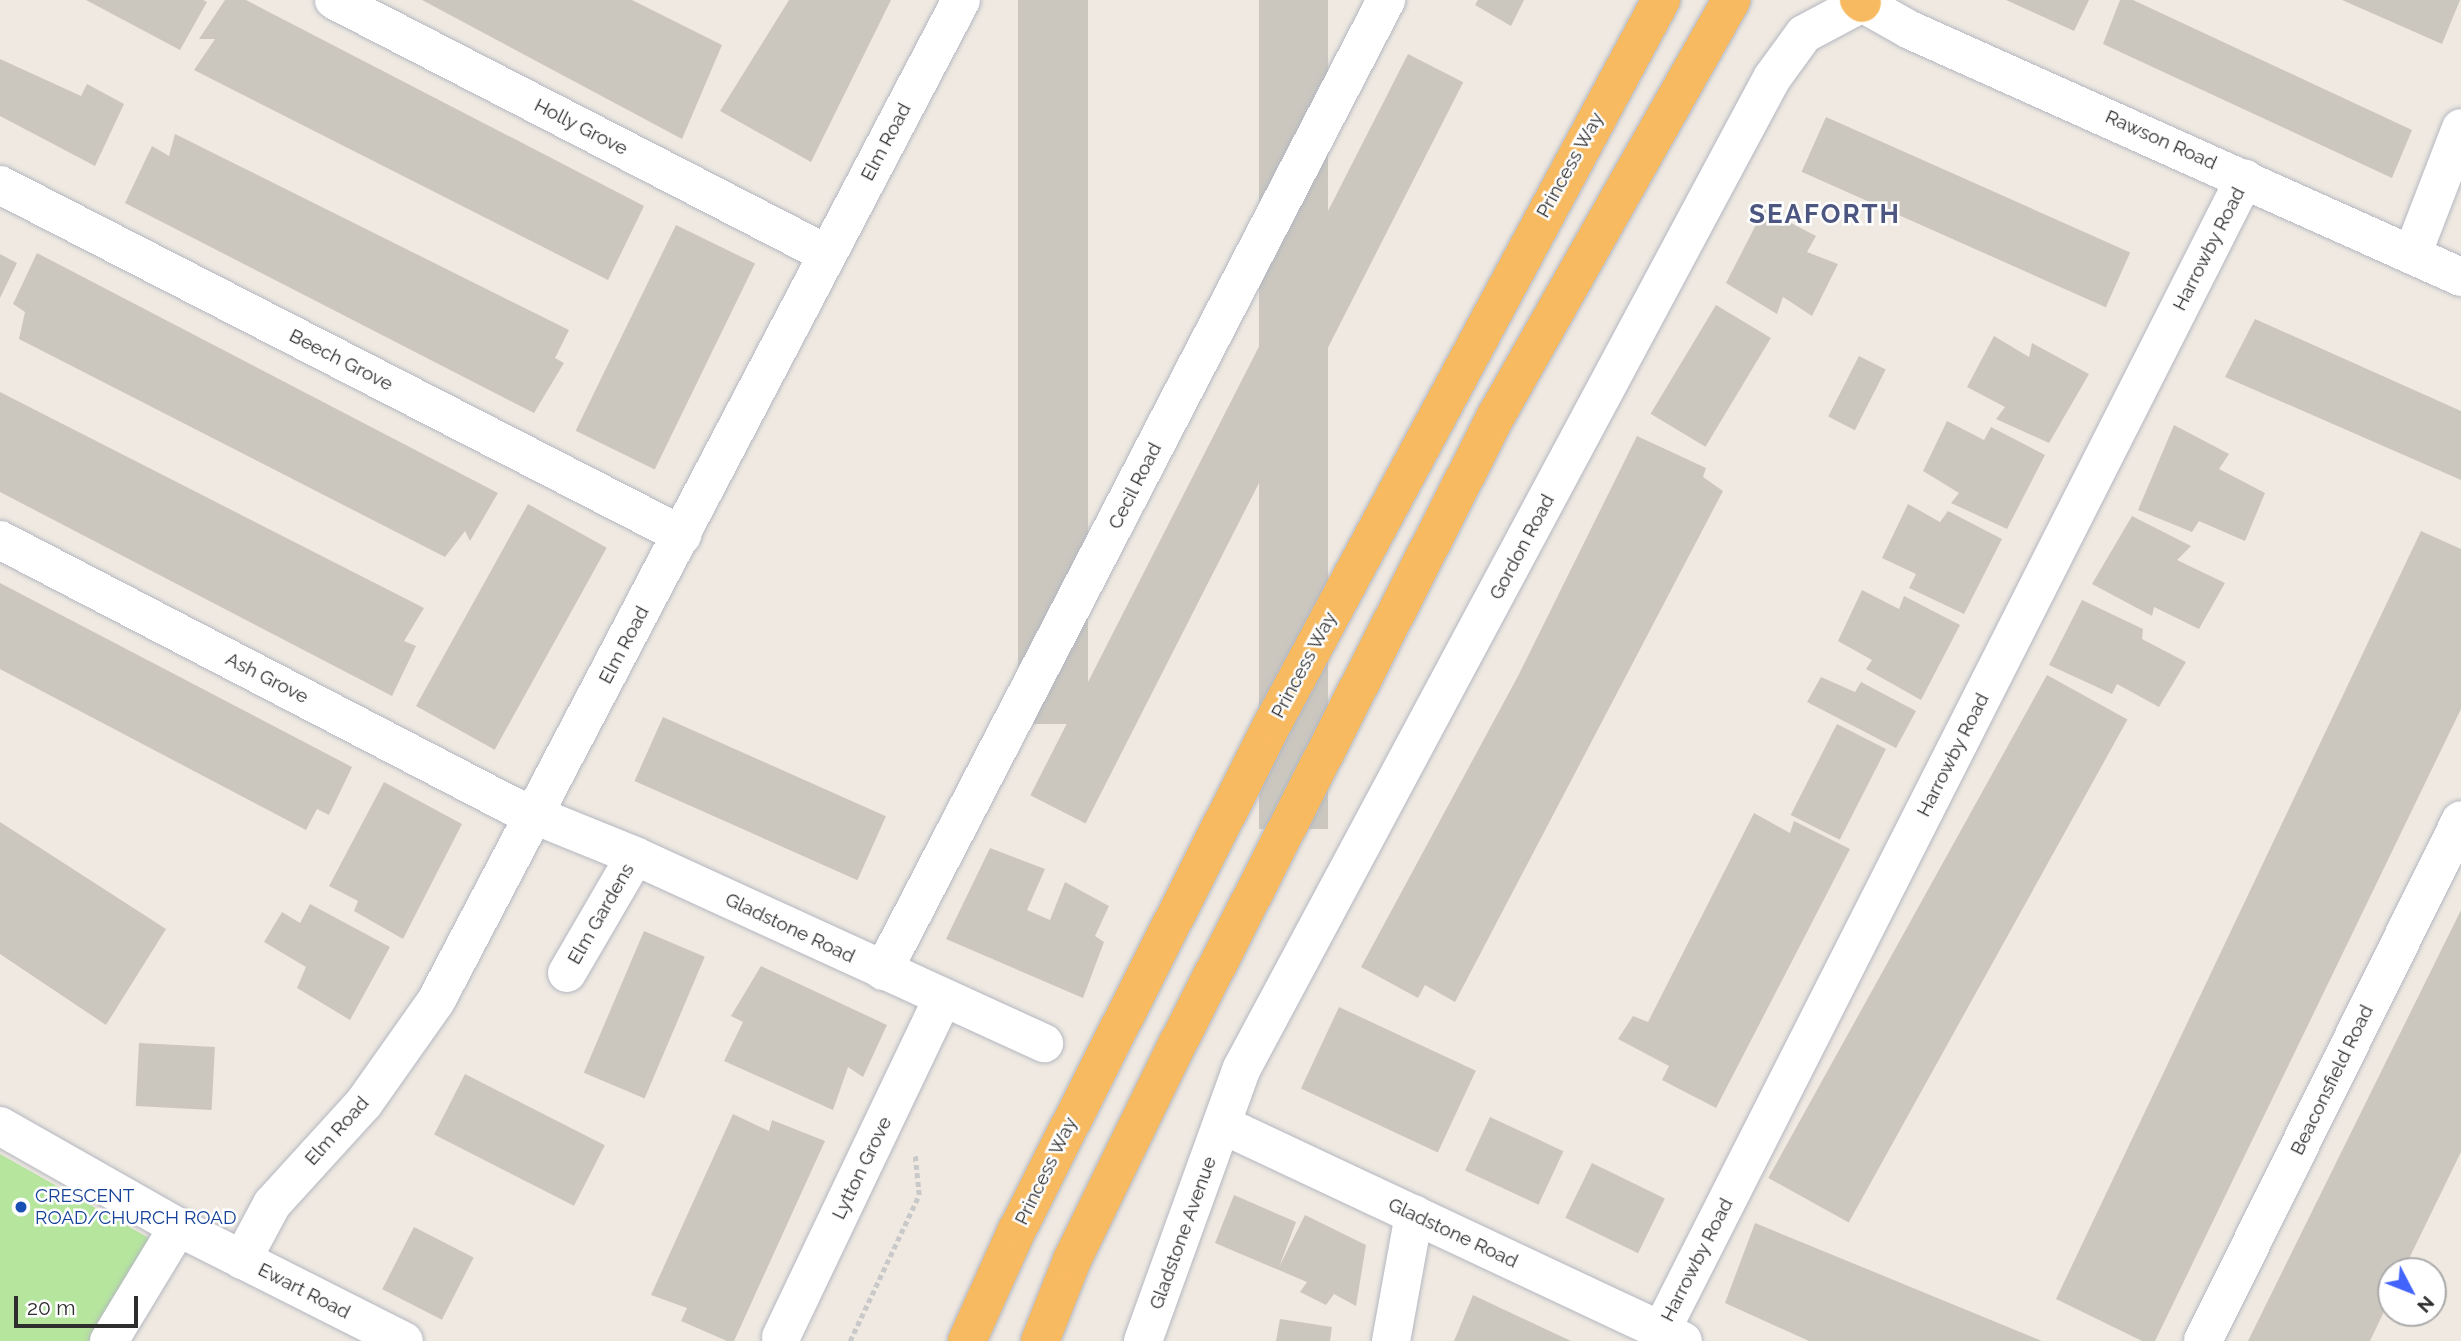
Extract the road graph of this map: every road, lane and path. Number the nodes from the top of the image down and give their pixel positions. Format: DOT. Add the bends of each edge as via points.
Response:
graph roads {
  1 [pos="334,0"];
  2 [pos="961,0"];
  3 [pos="1386,0"];
  4 [pos="1661,0"];
  5 [pos="1731,0"];
  6 [pos="1860,2"];
  7 [pos="2461,128"];
  8 [pos="2245,178"];
  9 [pos="0,186"];
  10 [pos="827,254"];
  11 [pos="2412,256"];
  12 [pos="2461,277"];
  13 [pos="682,535"];
  14 [pos="0,540"];
  15 [pos="535,812"];
  16 [pos="2461,820"];
  17 [pos="635,856"];
  18 [pos="883,971"];
  19 [pos="567,973"];
  20 [pos="943,998"];
  21 [pos="1044,1043"];
  22 [pos="886,1117"];
  23 [pos="1223,1125"];
  24 [pos="0,1126"];
  25 [pos="1414,1214"];
  26 [pos="178,1227"];
  27 [pos="242,1260"];
  28 [pos="1672,1336"];
  29 [pos="781,1337"];
  30 [pos="109,1341"];
  31 [pos="404,1341"];
  32 [pos="850,1341"];
  33 [pos="967,1341"];
  34 [pos="1040,1341"];
  35 [pos="1143,1341"];
  36 [pos="1391,1341"];
  37 [pos="2203,1341"];
  1 -- 10 [label="street, Holly Grove"];
  2 -- 10 [label="street, Elm Road"];
  3 -- 18 [label="street, Cecil Road"];
  4 -- 33 [label="highway, Princess Way" via="1273,723 1033,1196"];
  5 -- 34 [label="highway" via="1496,416 1178,1043 1072,1259"];
  6 -- 8 [label="street, Rawson Road" via="1910,30"];
  6 -- 23 [label="street, Gordon Road" via="1804,34 1772,78 1242,1068"];
  7 -- 11 [label="street"];
  8 -- 11 [label="street, Rawson Road"];
  8 -- 28 [label="street, Harrowby Road"];
  9 -- 13 [label="street, Beech Grove"];
  10 -- 13 [label="street, Elm Road"];
  11 -- 12 [label="street, Rawson Road"];
  13 -- 15 [label="street, Elm Road"];
  14 -- 15 [label="street, Ash Grove" via="512,806"];
  15 -- 17 [label="street, Gladstone Road"];
  15 -- 27 [label="street, Elm Road" via="415,1035 339,1133 272,1204"];
  16 -- 37 [label="street, Beaconsfield Road"];
  17 -- 18 [label="street, Gladstone Road"];
  17 -- 19 [label="street, Elm Gardens"];
  18 -- 20 [label="street, Gladstone Road"];
  20 -- 21 [label="street, Gladstone Road"];
  20 -- 22 [label="street, Lytton Grove"];
  22 -- 29 [label="street, Lytton Grove"];
  22 -- 32 [label="path" via="912,1130 919,1195"];
  23 -- 25 [label="street, Gladstone Road"];
  23 -- 35 [label="street, Gladstone Avenue"];
  24 -- 26 [label="street, Ewart Road"];
  25 -- 28 [label="street, Gladstone Road"];
  25 -- 36 [label="street"];
  26 -- 27 [label="street, Ewart Road"];
  26 -- 30 [label="street"];
  27 -- 31 [label="street, Ewart Road"];
}
